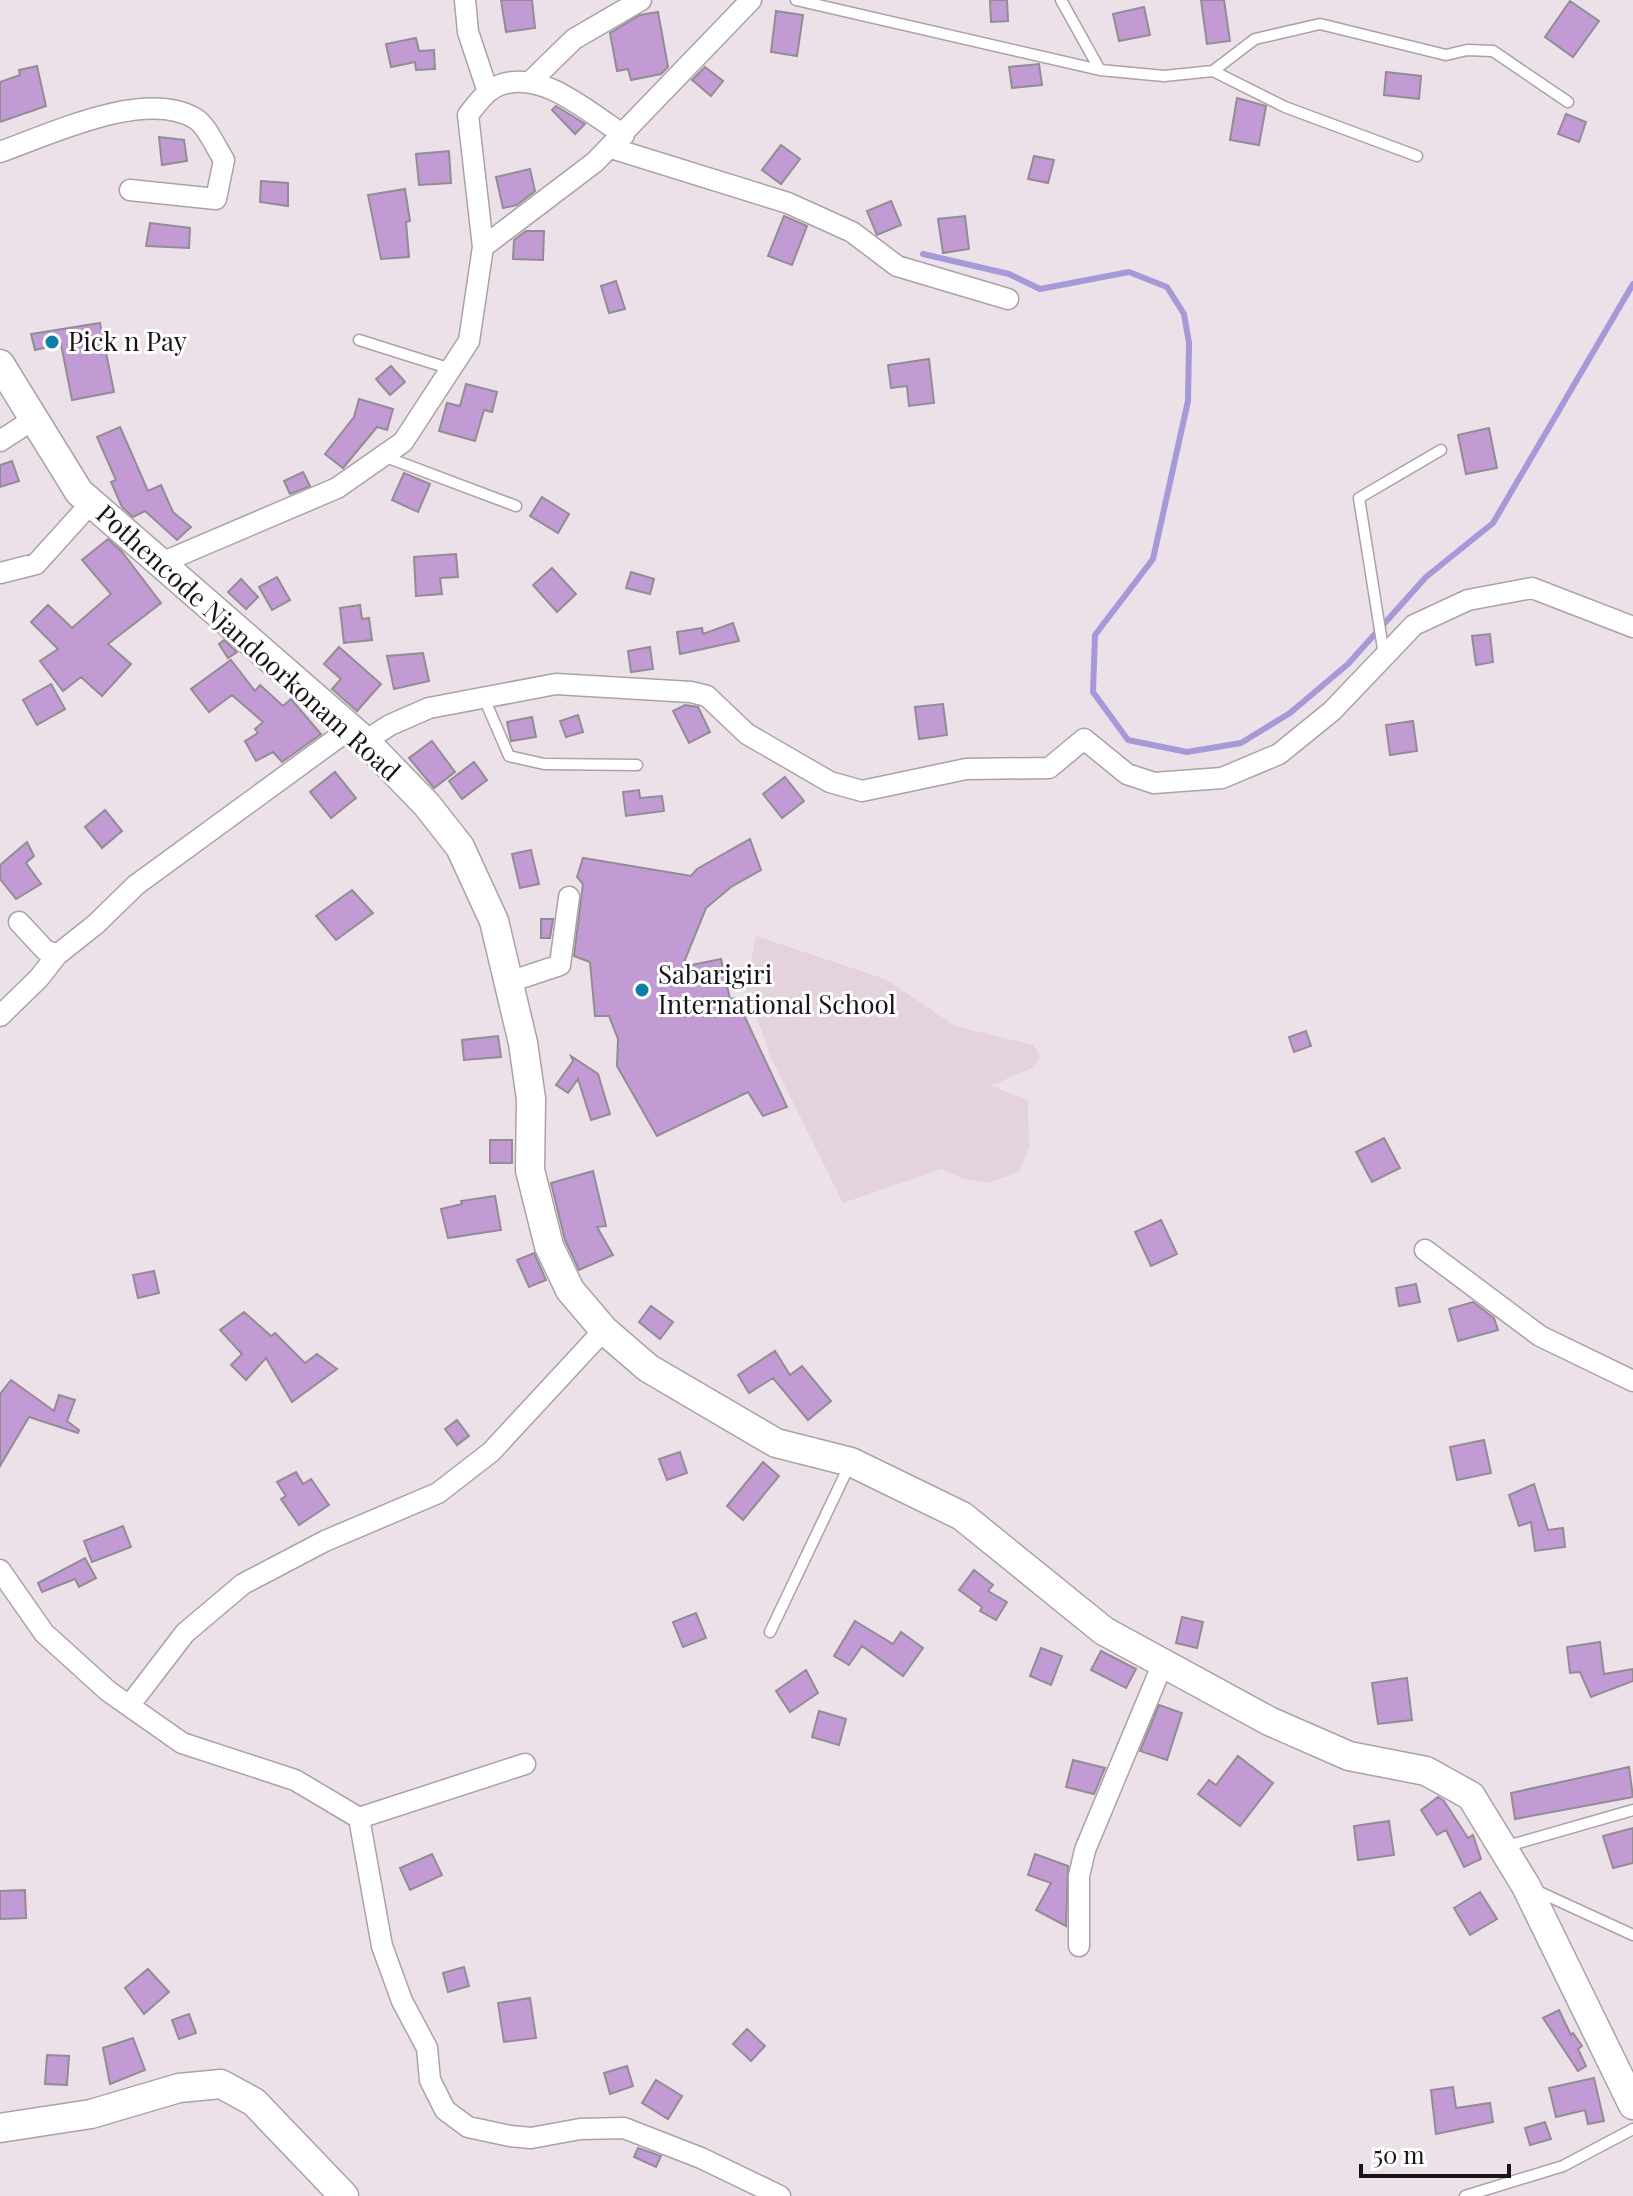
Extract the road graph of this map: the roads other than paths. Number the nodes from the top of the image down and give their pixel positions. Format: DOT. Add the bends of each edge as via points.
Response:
graph roads {
  1 [pos="465,0"];
  2 [pos="641,0"];
  3 [pos="751,0"];
  4 [pos="796,0"];
  5 [pos="1061,0"];
  6 [pos="1100,70"];
  7 [pos="1213,71"];
  8 [pos="530,82"];
  9 [pos="488,92"];
  10 [pos="1568,102"];
  11 [pos="618,141"];
  12 [pos="0,152"];
  13 [pos="1417,156"];
  14 [pos="130,190"];
  15 [pos="483,247"];
  16 [pos="1008,299"];
  17 [pos="359,340"];
  18 [pos="0,364"];
  19 [pos="451,369"];
  20 [pos="34,419"];
  21 [pos="0,441"];
  22 [pos="1441,450"];
  23 [pos="383,456"];
  24 [pos="91,503"];
  25 [pos="516,506"];
  26 [pos="161,563"];
  27 [pos="0,573"];
  28 [pos="1633,627"];
  29 [pos="1384,656"];
  30 [pos="484,698"];
  31 [pos="358,735"];
  32 [pos="637,765"];
  33 [pos="569,897"];
  34 [pos="19,922"];
  35 [pos="57,955"];
  36 [pos="509,982"];
  37 [pos="0,1016"];
  38 [pos="1425,1250"];
  39 [pos="604,1330"];
  40 [pos="1633,1381"];
  41 [pos="851,1462"];
  42 [pos="0,1570"];
  43 [pos="770,1632"];
  44 [pos="1163,1663"];
  45 [pos="129,1706"];
  46 [pos="525,1764"];
  47 [pos="1633,1810"];
  48 [pos="359,1818"];
  49 [pos="1502,1848"];
  50 [pos="1526,1886"];
  51 [pos="1633,1935"];
  52 [pos="1079,1946"];
  53 [pos="1633,2105"];
  54 [pos="0,2128"];
  55 [pos="1633,2129"];
  56 [pos="344,2196"];
  57 [pos="780,2196"];
  58 [pos="1465,2196"];
  1 -- 9 [label="street" via="468,32"];
  2 -- 8 [label="street" via="574,39"];
  3 -- 11 [label="street"];
  4 -- 6 [label="lane"];
  5 -- 6 [label="lane"];
  6 -- 7 [label="lane" via="1164,76"];
  7 -- 10 [label="lane" via="1255,39 1320,24 1446,55 1493,51"];
  7 -- 13 [label="lane" via="1285,107"];
  8 -- 9 [label="street" via="501,84"];
  8 -- 11 [label="street" via="537,81"];
  9 -- 15 [label="street" via="468,115"];
  11 -- 15 [label="street"];
  11 -- 16 [label="street" via="788,203 852,232 897,266"];
  12 -- 14 [label="street" via="111,113 164,108 198,119 224,160 216,199"];
  15 -- 19 [label="street" via="469,341"];
  17 -- 19 [label="lane"];
  18 -- 20 [label="main road, Pothencode Njandoorkonam Road"];
  19 -- 23 [label="street" via="403,442"];
  20 -- 21 [label="street"];
  20 -- 24 [label="main road, Pothencode Njandoorkonam Road"];
  22 -- 29 [label="lane" via="1359,498"];
  23 -- 25 [label="lane"];
  23 -- 26 [label="street" via="337,488"];
  24 -- 26 [label="main road, Pothencode Njandoorkonam Road"];
  24 -- 27 [label="street" via="36,564"];
  26 -- 31 [label="main road, Pothencode Njandoorkonam Road"];
  28 -- 29 [label="street" via="1532,588 1468,600 1414,625"];
  29 -- 30 [label="street" via="1332,711 1279,754 1222,778 1154,783 1127,774 1084,739 1049,768 966,769 862,791 802,766 747,734 707,696 691,692 556,684"];
  30 -- 31 [label="street" via="429,708"];
  30 -- 32 [label="lane" via="509,756 544,764"];
  31 -- 35 [label="street" via="144,878"];
  31 -- 36 [label="main road, Pothencode Njandoorkonam Road" via="460,847 494,921"];
  33 -- 36 [label="street" via="560,965"];
  34 -- 35 [label="street" via="45,950"];
  35 -- 37 [label="street"];
  36 -- 39 [label="main road, Pothencode Njandoorkonam Road" via="531,1099 530,1170 549,1246 570,1290"];
  38 -- 40 [label="street" via="1540,1336"];
  39 -- 41 [label="main road, Pothencode Njandoorkonam Road" via="648,1368 776,1443"];
  39 -- 45 [label="street" via="480,1460 438,1493 325,1541 243,1584 185,1633"];
  41 -- 43 [label="lane"];
  41 -- 44 [label="main road, Pothencode Njandoorkonam Road" via="962,1516 1104,1631"];
  42 -- 45 [label="street" via="44,1633"];
  44 -- 49 [label="main road, Pothencode Njandoorkonam Road" via="1269,1721 1349,1756 1426,1771 1471,1796"];
  44 -- 52 [label="street" via="1085,1850 1079,1876"];
  45 -- 48 [label="street" via="182,1743 295,1780"];
  46 -- 48 [label="street"];
  47 -- 49 [label="lane"];
  48 -- 57 [label="street" via="382,1946 427,2048 430,2080 445,2110 468,2127 510,2136 624,2128"];
  49 -- 50 [label="main road, Pothencode Njandoorkonam Road"];
  50 -- 51 [label="lane"];
  50 -- 53 [label="main road, Pothencode Njandoorkonam Road"];
  54 -- 56 [label="main road" via="91,2114 179,2088 221,2084 254,2102"];
  55 -- 58 [label="lane" via="1563,2166"];
}
